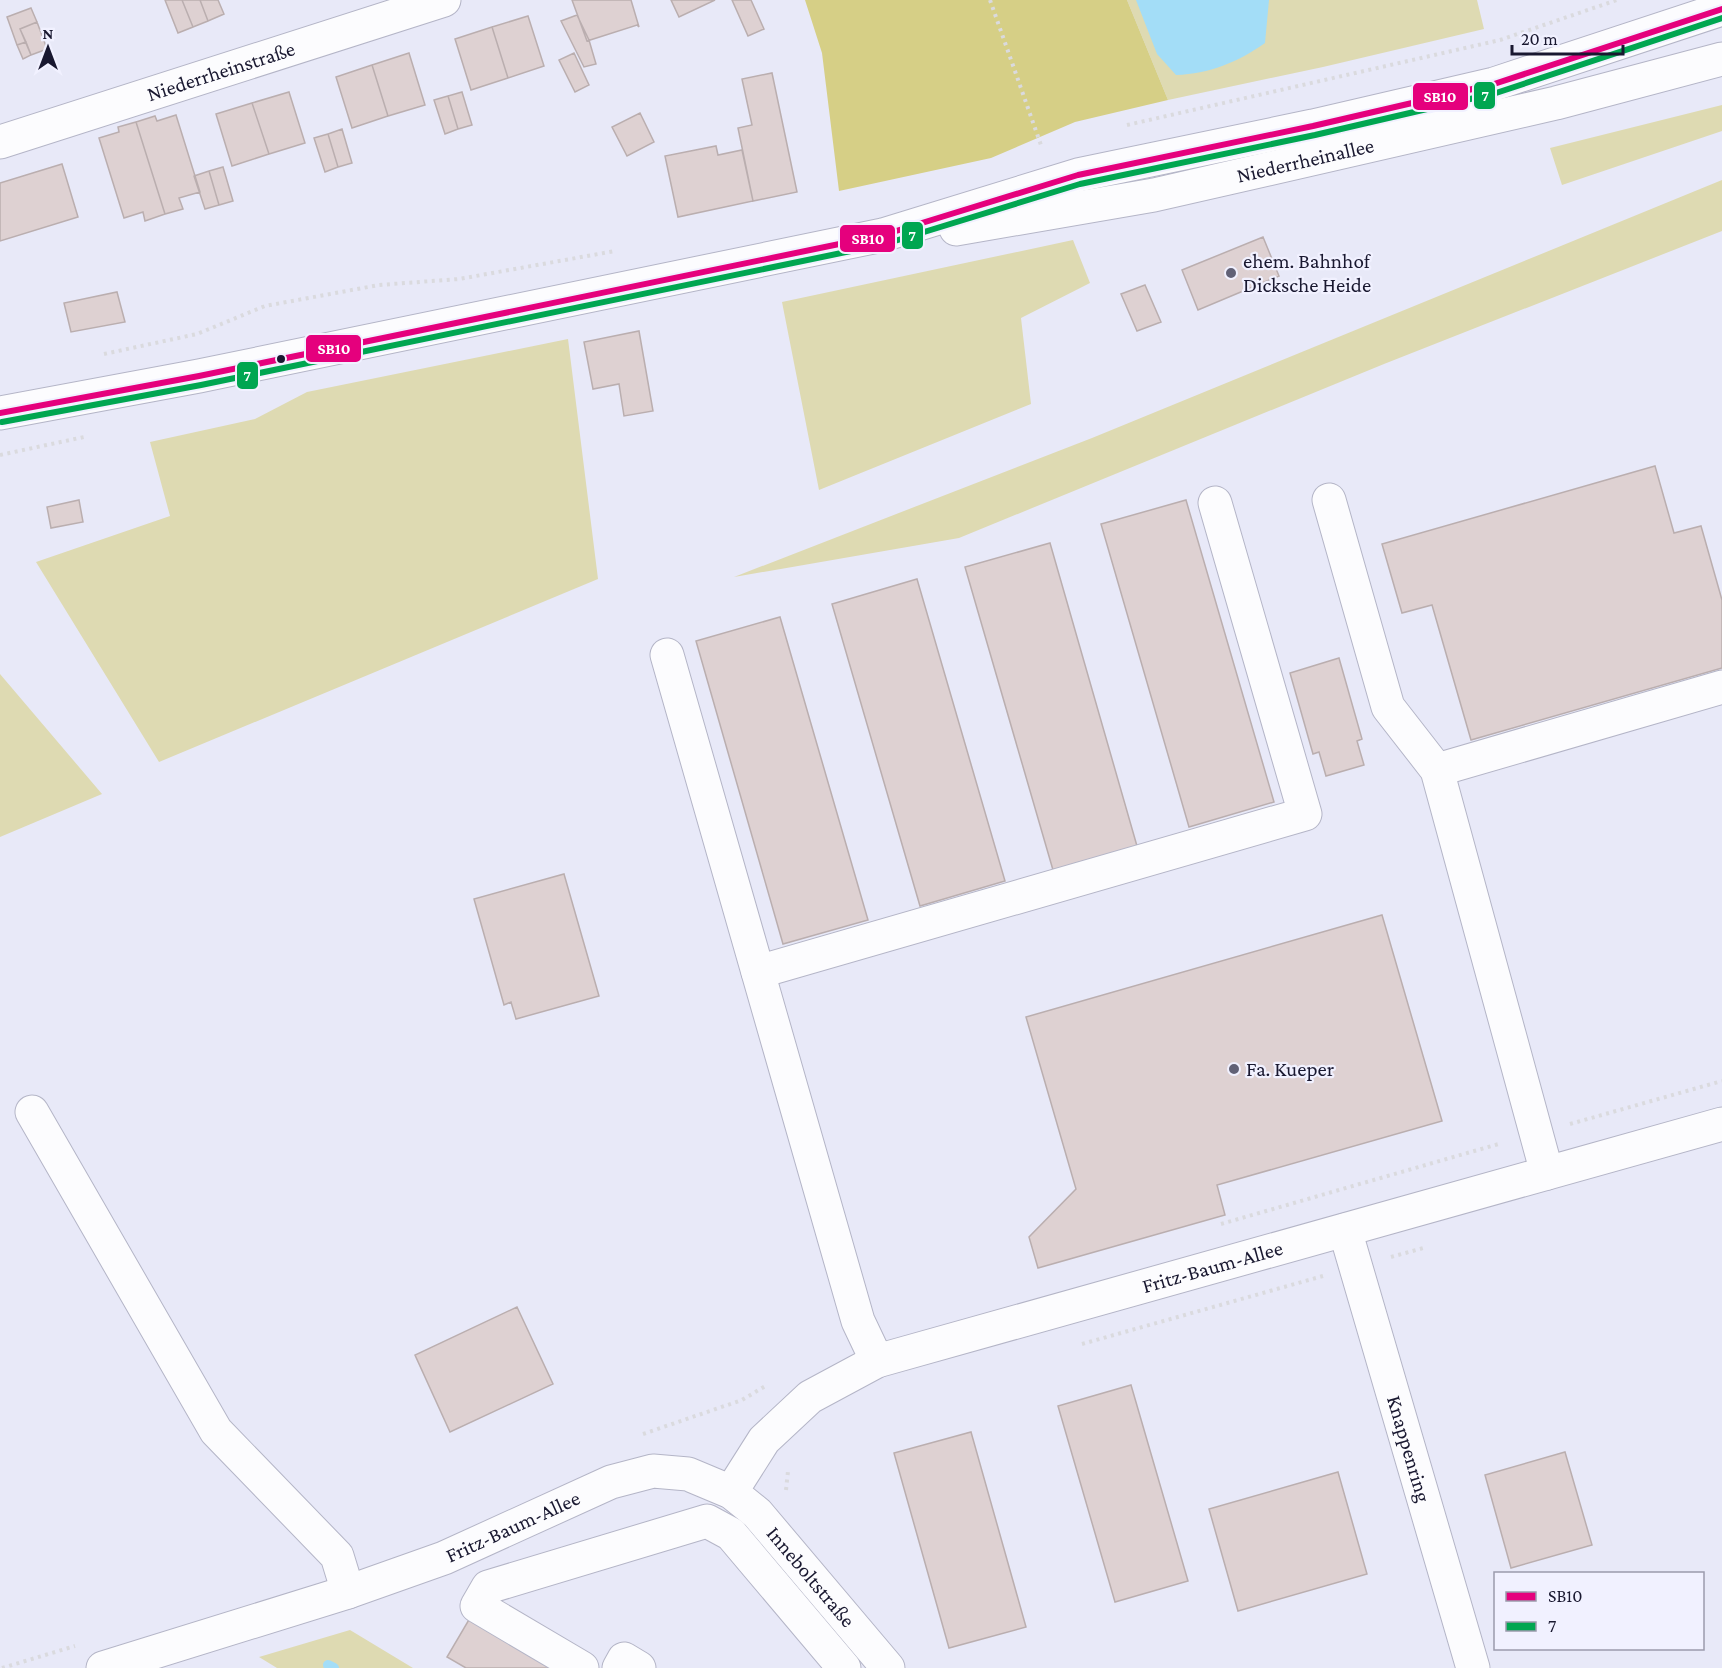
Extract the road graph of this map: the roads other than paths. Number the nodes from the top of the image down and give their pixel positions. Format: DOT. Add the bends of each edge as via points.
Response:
graph roads {
  1 [pos="444,0"];
  2 [pos="1722,9"];
  3 [pos="1722,59"];
  4 [pos="0,142"];
  5 [pos="883,236"];
  6 [pos="0,413"];
  7 [pos="1329,500"];
  8 [pos="1215,503"];
  9 [pos="667,655"];
  10 [pos="1722,687"];
  11 [pos="1437,770"];
  12 [pos="762,983"];
  13 [pos="32,1112"];
  14 [pos="1722,1124"];
  15 [pos="1547,1173"];
  16 [pos="1346,1230"];
  17 [pos="877,1361"];
  18 [pos="731,1492"];
  19 [pos="348,1592"];
  20 [pos="102,1668"];
  21 [pos="582,1668"];
  22 [pos="619,1668"];
  23 [pos="639,1668"];
  24 [pos="844,1668"];
  25 [pos="888,1668"];
  26 [pos="1473,1668"];
  1 -- 4 [label="street, Niederrheinstraße"];
  2 -- 5 [label="street, Niederrheinallee" via="1494,84 1078,175"];
  3 -- 5 [label="street, Niederrheinallee" via="1556,103 1154,195 980,227"];
  5 -- 6 [label="street, Niederrheinallee"];
  7 -- 11 [label="street" via="1388,707"];
  8 -- 12 [label="street" via="1305,814"];
  9 -- 12 [label="street"];
  10 -- 11 [label="street"];
  11 -- 15 [label="street"];
  12 -- 17 [label="street" via="858,1321"];
  13 -- 19 [label="street" via="216,1431 336,1556"];
  14 -- 15 [label="street, Fritz-Baum-Allee"];
  15 -- 16 [label="street, Fritz-Baum-Allee"];
  16 -- 17 [label="street, Fritz-Baum-Allee"];
  16 -- 26 [label="street, Knappenring"];
  17 -- 18 [label="street, Fritz-Baum-Allee" via="810,1397 764,1440"];
  18 -- 19 [label="street, Fritz-Baum-Allee" via="688,1474 653,1471 611,1482 444,1558"];
  18 -- 25 [label="street, Inneboltstraße" via="757,1513"];
  19 -- 20 [label="street, Fritz-Baum-Allee"];
  21 -- 24 [label="street" via="477,1606 488,1587 707,1521 731,1534"];
  22 -- 23 [label="street" via="624,1659"];
}
